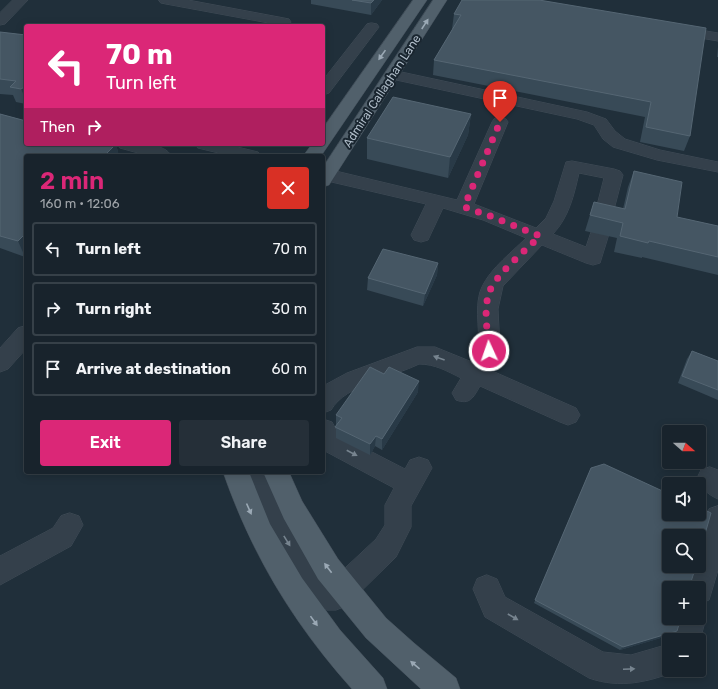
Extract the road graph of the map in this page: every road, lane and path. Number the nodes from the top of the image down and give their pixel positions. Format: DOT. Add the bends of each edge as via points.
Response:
graph roads {
  1 [pos="21,0"];
  2 [pos="166,0"];
  3 [pos="420,0"];
  4 [pos="440,0"];
  5 [pos="193,2"];
  6 [pos="1,18"];
  7 [pos="284,21"];
  8 [pos="372,27"];
  9 [pos="665,28"];
  10 [pos="718,37"];
  11 [pos="392,75"];
  12 [pos="325,87"];
  13 [pos="500,122"];
  14 [pos="325,137"];
  15 [pos="137,146"];
  16 [pos="212,146"];
  17 [pos="164,151"];
  18 [pos="244,154"];
  19 [pos="718,167"];
  20 [pos="325,175"];
  21 [pos="325,176"];
  22 [pos="437,200"];
  23 [pos="464,207"];
  24 [pos="421,235"];
  25 [pos="540,236"];
  26 [pos="24,336"];
  27 [pos="0,363"];
  28 [pos="475,374"];
  29 [pos="464,393"];
  30 [pos="325,398"];
  31 [pos="568,415"];
  32 [pos="325,433"];
  33 [pos="237,474"];
  34 [pos="249,474"];
  35 [pos="277,474"];
  36 [pos="718,518"];
  37 [pos="70,525"];
  38 [pos="0,571"];
  39 [pos="701,581"];
  40 [pos="345,588"];
  41 [pos="487,590"];
  42 [pos="662,661"];
  43 [pos="372,689"];
  44 [pos="445,689"];
  1 -- 6 [label="lane"];
  2 -- 5 [label="lane"];
  3 -- 14 [label="main road, Admiral Callaghan Lane, one-way"];
  11 -- 4 [label="main road, Admiral Callaghan Lane, one-way"];
  5 -- 7 [label="lane"];
  8 -- 12 [label="lane"];
  9 -- 10 [label="lane"];
  11 -- 19 [label="lane" via="581,115 600,122 609,135 619,143 657,155"];
  11 -- 20 [label="main road, Admiral Callaghan Lane"];
  13 -- 23 [label="lane"];
  15 -- 17 [label="lane"];
  16 -- 18 [label="lane"];
  21 -- 22 [label="lane"];
  22 -- 23 [label="lane"];
  22 -- 24 [label="lane"];
  23 -- 25 [label="lane"];
  25 -- 25 [label="lane" via="593,258 614,175 572,166 563,201 554,221"];
  25 -- 28 [label="lane" via="494,283 489,293 489,351"];
  26 -- 27 [label="lane"];
  28 -- 29 [label="lane"];
  28 -- 30 [label="lane, one-way" via="435,356 417,356 342,386"];
  28 -- 31 [label="lane"];
  32 -- 40 [label="lane, one-way" via="330,442 414,476 398,505 398,527 386,548"];
  33 -- 43 [label="main road, one-way" via="257,527 293,592 344,659"];
  34 -- 40 [label="lane, one-way" via="257,482 280,529 319,592 327,596 336,596"];
  40 -- 35 [label="main road, one-way" via="328,569 309,539"];
  36 -- 39 [label="lane"];
  37 -- 38 [label="lane" via="62,537"];
  44 -- 40 [label="main road, one-way" via="376,628"];
  41 -- 42 [label="lane, one-way" via="495,607 600,667 631,670"];
}
